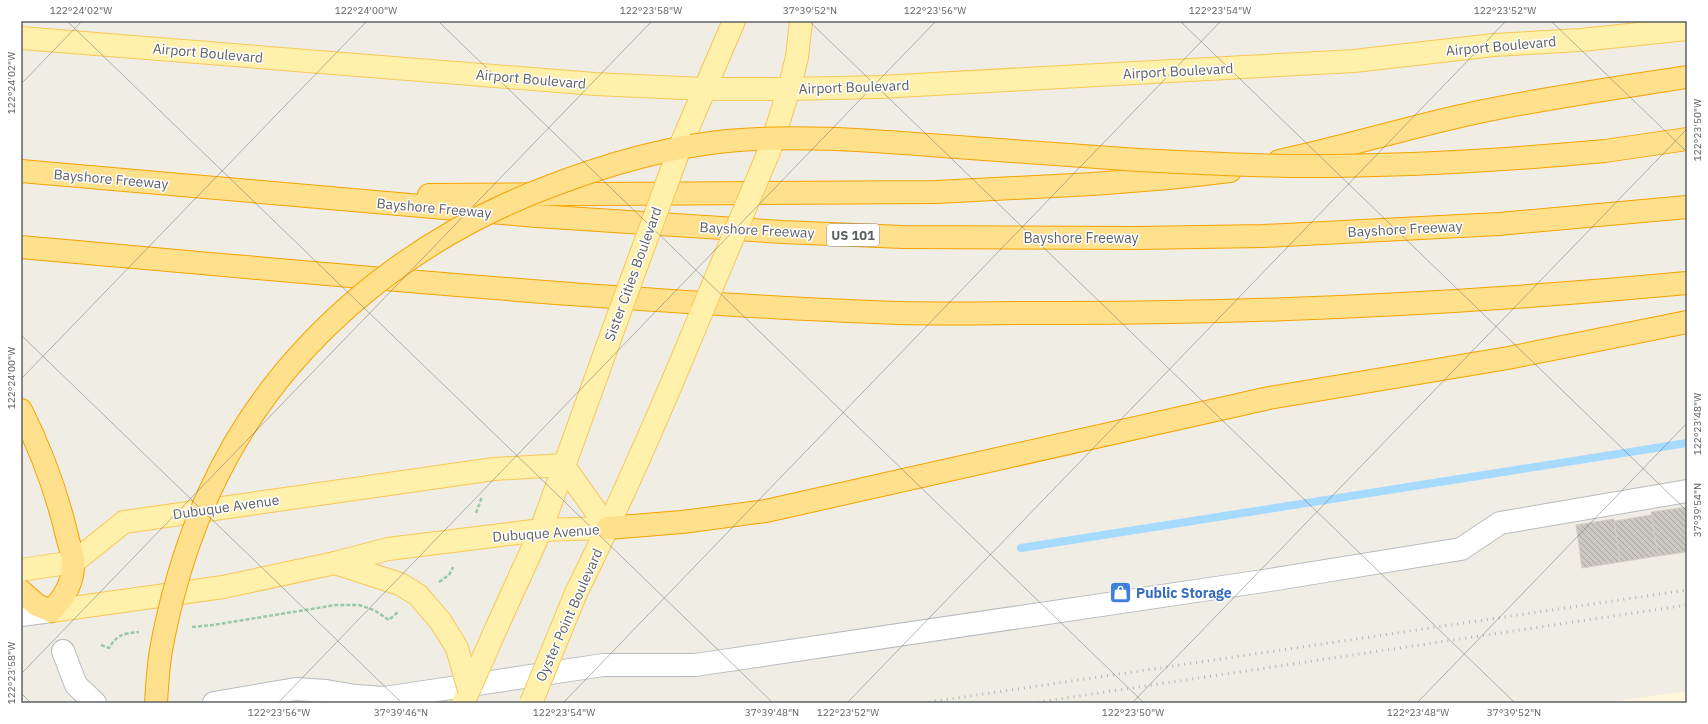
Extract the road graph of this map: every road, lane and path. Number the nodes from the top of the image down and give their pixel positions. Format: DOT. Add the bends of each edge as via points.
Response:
graph roads {
  1 [pos="734,21"];
  2 [pos="801,21"];
  3 [pos="1687,29"];
  4 [pos="21,38"];
  5 [pos="1687,77"];
  6 [pos="704,89"];
  7 [pos="789,89"];
  8 [pos="1687,140"];
  9 [pos="21,171"];
  10 [pos="291,195"];
  11 [pos="1687,207"];
  12 [pos="21,247"];
  13 [pos="1687,283"];
  14 [pos="1687,322"];
  15 [pos="21,410"];
  16 [pos="563,465"];
  17 [pos="494,469"];
  18 [pos="1687,491"];
  19 [pos="608,528"];
  20 [pos="541,530"];
  21 [pos="465,539"];
  22 [pos="74,562"];
  23 [pos="335,563"];
  24 [pos="21,570"];
  25 [pos="21,591"];
  26 [pos="418,595"];
  27 [pos="50,611"];
  28 [pos="21,615"];
  29 [pos="191,627"];
  30 [pos="146,631"];
  31 [pos="101,645"];
  32 [pos="63,651"];
  33 [pos="466,696"];
  34 [pos="95,703"];
  35 [pos="156,703"];
  36 [pos="214,703"];
  37 [pos="531,703"];
  1 -- 6 [label="main road, Sister Cities Boulevard"];
  2 -- 7 [label="main road" via="797,57"];
  3 -- 7 [label="main road, Airport Boulevard" via="1581,40 1494,45 1354,61 880,87"];
  4 -- 6 [label="main road, Airport Boulevard" via="595,84"];
  5 -- 10 [label="highway" via="1533,101 1473,113 1323,152 1247,168 1169,178 937,192"];
  6 -- 7 [label="main road, Airport Boulevard"];
  6 -- 16 [label="main road, Sister Cities Boulevard, bridge"];
  7 -- 19 [label="main road, bridge" via="770,149 664,404"];
  8 -- 35 [label="highway, bridge" via="1605,150 1454,162 1304,166 1139,160 831,138 777,138 724,141 675,149 579,175 482,215 438,239 356,298 294,361 236,441 213,484 188,545 160,655"];
  9 -- 10 [label="highway, Bayshore Freeway / US 101"];
  10 -- 11 [label="highway, Bayshore Freeway / US 101" via="536,216 782,232 1006,238 1152,238 1383,231 1498,224"];
  12 -- 13 [label="highway" via="539,292 778,308 901,313 1138,314 1265,311 1505,299"];
  14 -- 19 [label="highway" via="1508,358 1269,398 766,511"];
  15 -- 22 [label="highway" via="47,470 63,517"];
  16 -- 17 [label="main road, Dubuque Avenue"];
  16 -- 19 [label="main road, Dubuque Avenue"];
  16 -- 20 [label="main road, Sister Cities Boulevard"];
  17 -- 21 [label="path"];
  17 -- 22 [label="main road, Dubuque Avenue" via="124,522"];
  18 -- 36 [label="street" via="1500,523 1461,549 703,664 603,665 384,698 296,689"];
  19 -- 20 [label="main road, Dubuque Avenue"];
  19 -- 37 [label="main road, Oyster Point Boulevard, bridge" via="576,593"];
  20 -- 21 [label="main road, Dubuque Avenue"];
  20 -- 33 [label="main road, bridge"];
  21 -- 23 [label="main road, Dubuque Avenue" via="388,549"];
  21 -- 26 [label="path" via="449,575"];
  22 -- 24 [label="main road"];
  22 -- 27 [label="highway" via="68,589 60,602"];
  23 -- 26 [label="main road" via="400,584"];
  23 -- 27 [label="main road, Dubuque Avenue" via="223,587"];
  25 -- 27 [label="highway" via="37,605"];
  26 -- 29 [label="path" via="389,620 374,610 358,605 336,605"];
  26 -- 33 [label="main road, bridge" via="441,622 457,648"];
  27 -- 28 [label="street, Dubuque Avenue"];
  30 -- 31 [label="path" via="124,633 116,638 109,648"];
  32 -- 34 [label="street" via="76,686"];
}
